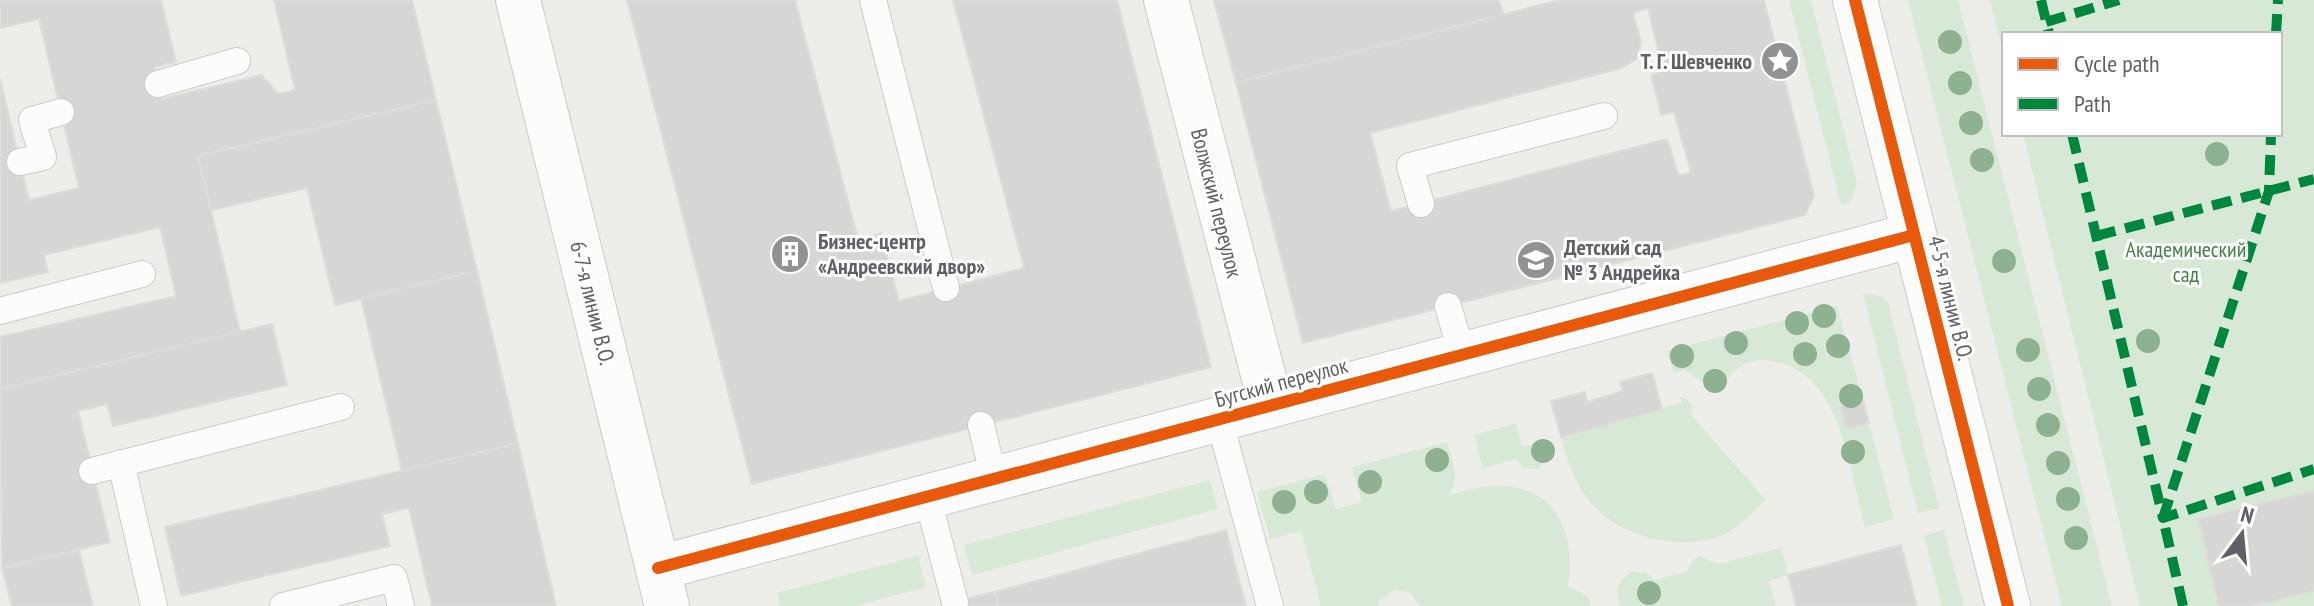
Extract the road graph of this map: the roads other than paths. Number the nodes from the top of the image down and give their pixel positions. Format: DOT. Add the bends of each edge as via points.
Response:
graph roads {
  1 [pos="518,0"];
  2 [pos="873,0"];
  3 [pos="1166,0"];
  4 [pos="1855,0"];
  5 [pos="237,61"];
  6 [pos="158,84"];
  7 [pos="61,112"];
  8 [pos="1604,116"];
  9 [pos="20,162"];
  10 [pos="1421,204"];
  11 [pos="1914,235"];
  12 [pos="142,274"];
  13 [pos="946,288"];
  14 [pos="1448,306"];
  15 [pos="0,311"];
  16 [pos="1462,354"];
  17 [pos="1271,405"];
  18 [pos="341,407"];
  19 [pos="1219,419"];
  20 [pos="981,425"];
  21 [pos="121,463"];
  22 [pos="92,471"];
  23 [pos="994,478"];
  24 [pos="927,496"];
  25 [pos="662,587"];
  26 [pos="955,602"];
  27 [pos="154,606"];
  28 [pos="283,606"];
  29 [pos="401,606"];
  30 [pos="1270,606"];
  31 [pos="2008,606"];
  1 -- 25 [label="street, 6-7-я линии В.О."];
  2 -- 13 [label="lane"];
  3 -- 17 [label="street, Волжский переулок"];
  4 -- 11 [label="street, 4-5-я линии В.О."];
  5 -- 6 [label="lane"];
  7 -- 9 [label="lane" via="32,120 43,157"];
  8 -- 10 [label="lane" via="1410,166"];
  11 -- 16 [label="street, Бугский переулок"];
  11 -- 31 [label="street, 4-5-я линии В.О."];
  12 -- 15 [label="lane"];
  14 -- 16 [label="lane"];
  16 -- 17 [label="street, Бугский переулок"];
  17 -- 19 [label="street, Бугский переулок"];
  18 -- 21 [label="lane"];
  19 -- 23 [label="street, Бугский переулок"];
  19 -- 30 [label="lane"];
  20 -- 23 [label="lane"];
  21 -- 22 [label="lane"];
  21 -- 27 [label="lane"];
  23 -- 24 [label="street, Бугский переулок"];
  24 -- 25 [label="street, Бугский переулок"];
  24 -- 26 [label="lane"];
  28 -- 29 [label="lane" via="394,578"];
}
